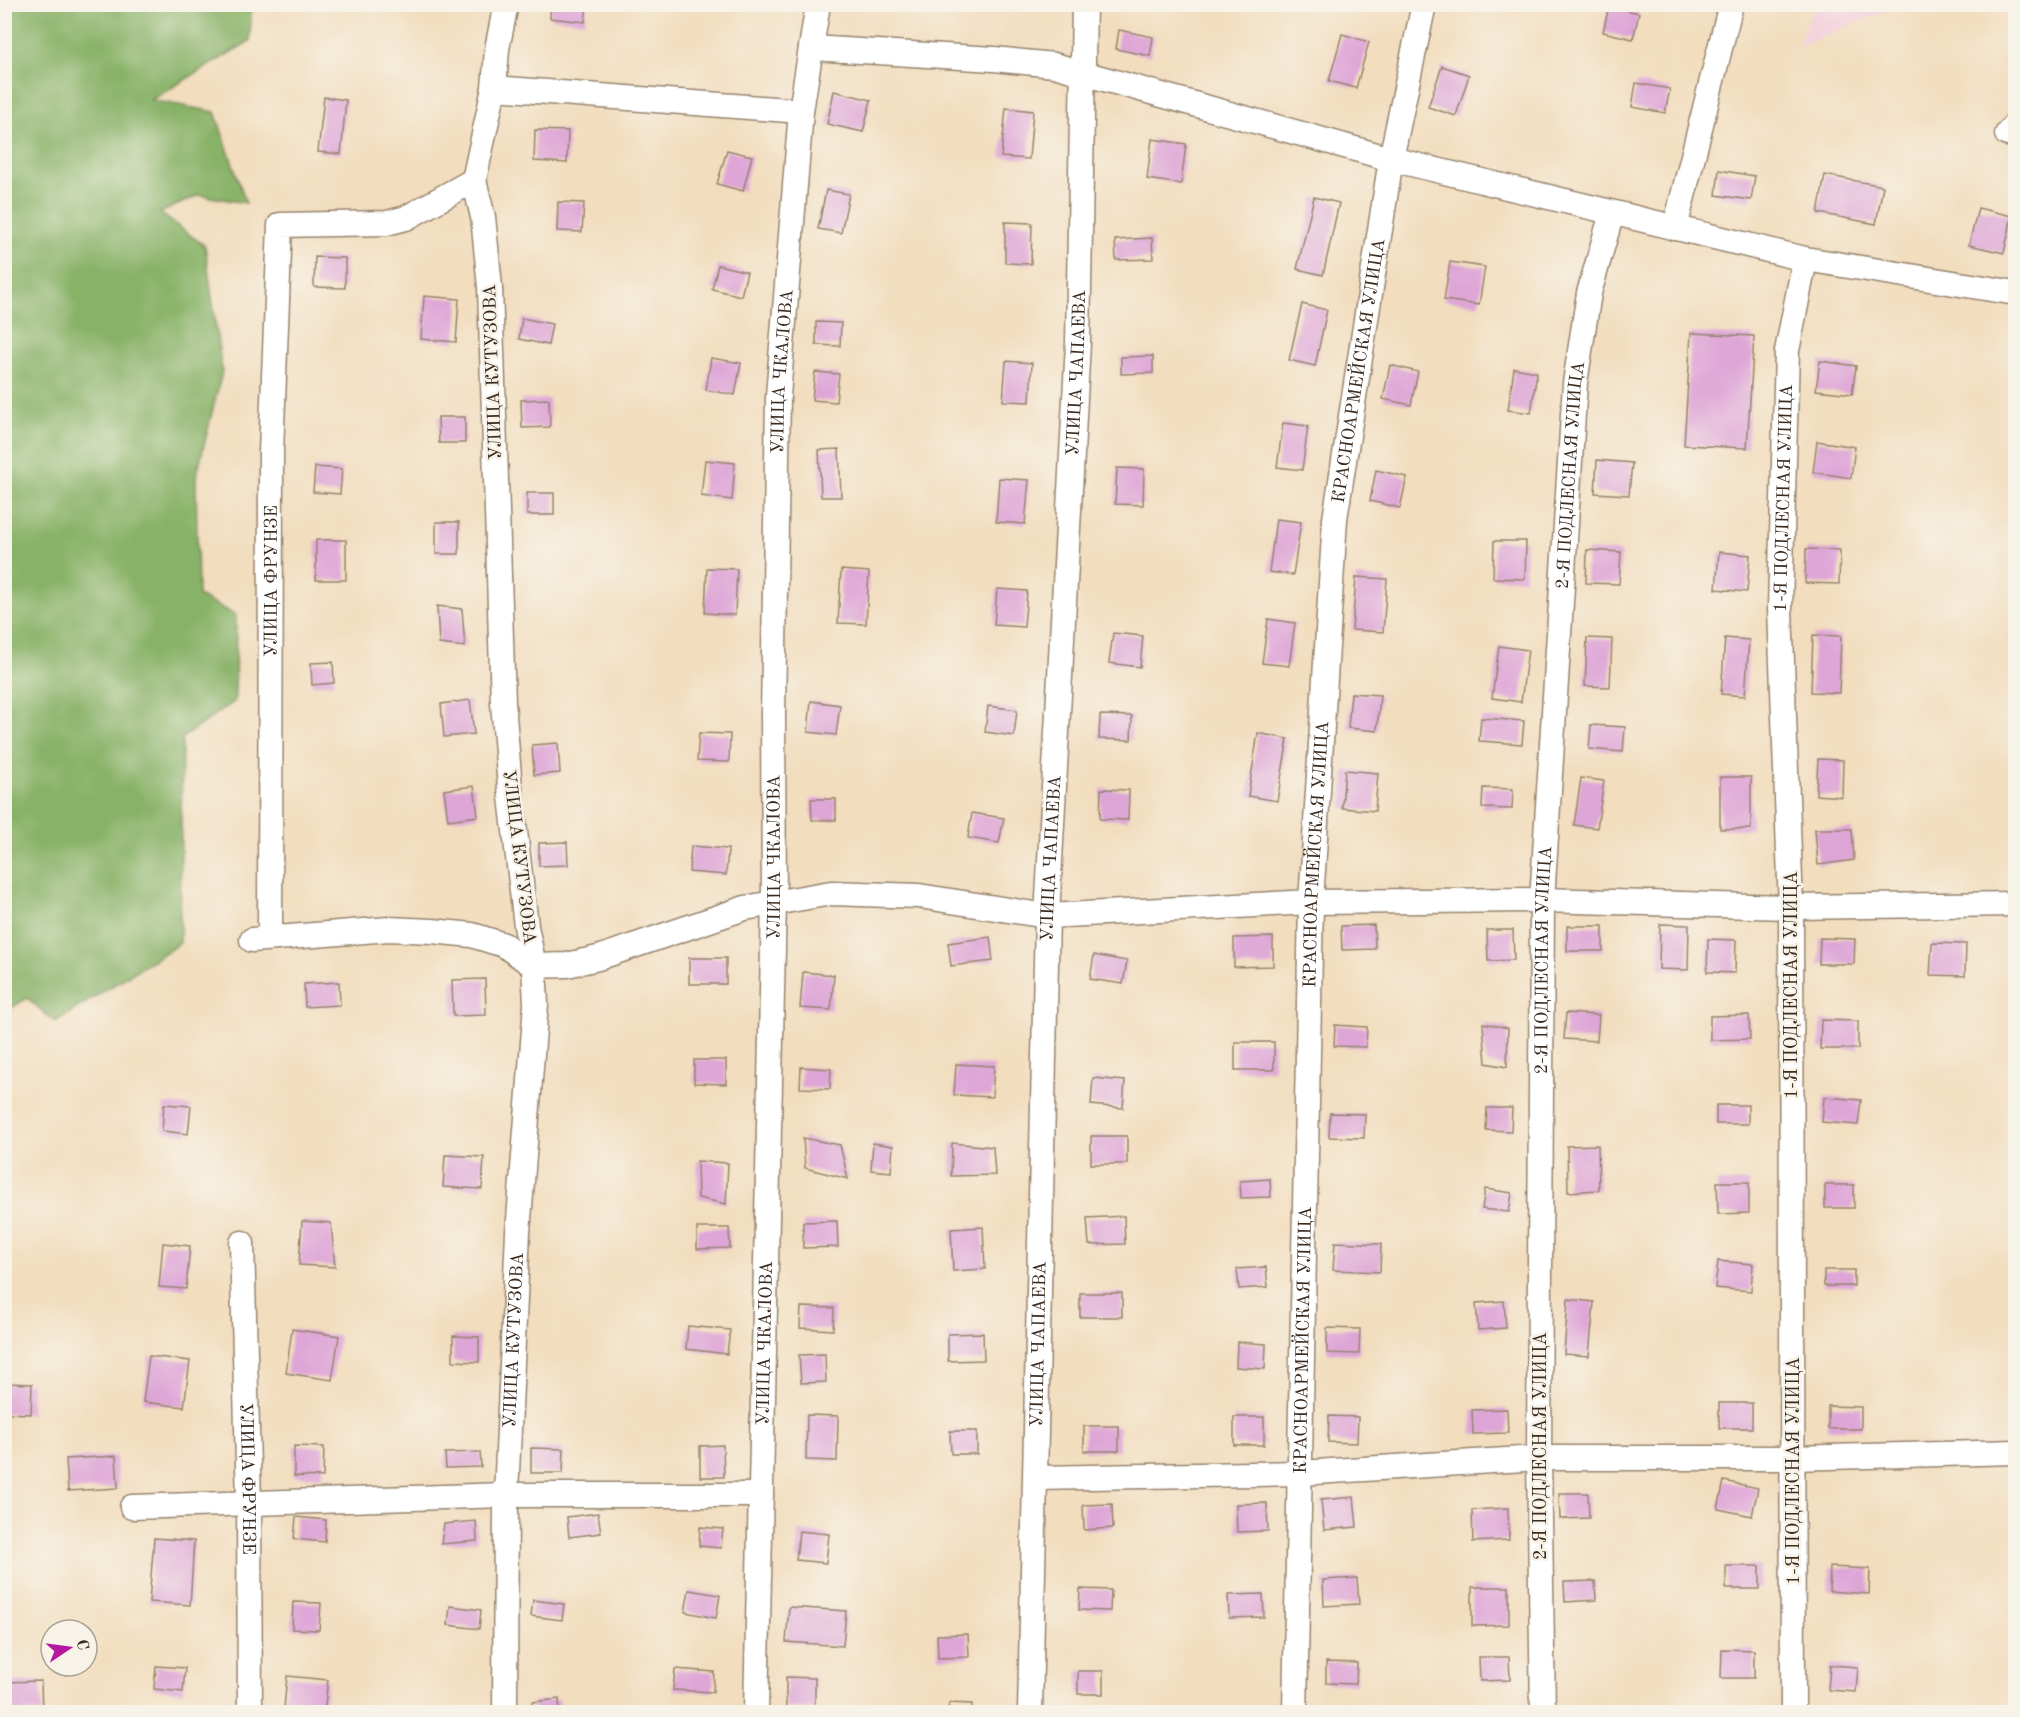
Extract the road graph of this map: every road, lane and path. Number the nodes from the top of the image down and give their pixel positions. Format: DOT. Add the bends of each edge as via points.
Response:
graph roads {
  1 [pos="506,4"];
  2 [pos="818,4"];
  3 [pos="1084,4"];
  4 [pos="1424,4"];
  5 [pos="1731,4"];
  6 [pos="811,48"];
  7 [pos="1083,73"];
  8 [pos="494,88"];
  9 [pos="801,111"];
  10 [pos="1391,159"];
  11 [pos="474,180"];
  12 [pos="1612,213"];
  13 [pos="1675,228"];
  14 [pos="1805,259"];
  15 [pos="2016,293"];
  16 [pos="1542,900"];
  17 [pos="774,902"];
  18 [pos="1311,902"];
  19 [pos="2016,904"];
  20 [pos="1791,907"];
  21 [pos="1047,916"];
  22 [pos="534,966"];
  23 [pos="242,1243"];
  24 [pos="2016,1452"];
  25 [pos="1539,1458"];
  26 [pos="1792,1458"];
  27 [pos="1300,1473"];
  28 [pos="1036,1478"];
  29 [pos="506,1495"];
  30 [pos="761,1495"];
  31 [pos="249,1502"];
  32 [pos="132,1507"];
  33 [pos="250,1713"];
  34 [pos="505,1713"];
  35 [pos="756,1713"];
  36 [pos="1030,1713"];
  37 [pos="1295,1713"];
  38 [pos="1543,1713"];
  39 [pos="1793,1713"];
  1 -- 8 [label="street, УЛИЦА КУТУЗОВА"];
  2 -- 6 [label="street, УЛИЦА ЧКАЛОВА"];
  3 -- 7 [label="street, УЛИЦА ЧАПАЕВА"];
  4 -- 10 [label="street, КРАСНОАРМЕЙСКАЯ УЛИЦА"];
  5 -- 13 [label="street"];
  6 -- 7 [label="street" via="994,59 1054,65"];
  6 -- 9 [label="street, УЛИЦА ЧКАЛОВА"];
  7 -- 10 [label="street"];
  7 -- 21 [label="street, УЛИЦА ЧАПАЕВА" via="1078,343"];
  8 -- 9 [label="street"];
  8 -- 11 [label="street, УЛИЦА КУТУЗОВА"];
  9 -- 17 [label="street, УЛИЦА ЧКАЛОВА" via="778,396"];
  10 -- 12 [label="street"];
  10 -- 18 [label="street, КРАСНОАРМЕЙСКАЯ УЛИЦА" via="1335,519"];
  11 -- 22 [label="street, УЛИЦА КУТУЗОВА" via="483,217 490,287 508,767"];
  11 -- 22 [label="street, УЛИЦА ФРУНЗЕ" via="438,202 396,220 280,225 261,939 389,929 472,935 504,945"];
  12 -- 13 [label="street"];
  12 -- 16 [label="street, 2-Я ПОДЛЕСНАЯ УЛИЦА" via="1589,293 1575,383"];
  13 -- 14 [label="street"];
  14 -- 15 [label="street"];
  14 -- 20 [label="street, 1-Я ПОДЛЕСНАЯ УЛИЦА" via="1786,351 1780,596"];
  16 -- 18 [label="street"];
  16 -- 20 [label="street"];
  16 -- 25 [label="street, 2-Я ПОДЛЕСНАЯ УЛИЦА"];
  17 -- 21 [label="street" via="831,893 919,896"];
  17 -- 22 [label="street" via="676,929 598,958 567,965"];
  17 -- 30 [label="street, УЛИЦА ЧКАЛОВА"];
  18 -- 21 [label="street"];
  18 -- 27 [label="street, КРАСНОАРМЕЙСКАЯ УЛИЦА"];
  19 -- 20 [label="street"];
  20 -- 26 [label="street, 1-Я ПОДЛЕСНАЯ УЛИЦА"];
  21 -- 28 [label="street, УЛИЦА ЧАПАЕВА"];
  22 -- 29 [label="street, УЛИЦА КУТУЗОВА" via="536,1004 518,1232"];
  23 -- 31 [label="street, УЛИЦА ФРУНЗЕ"];
  24 -- 26 [label="street"];
  25 -- 26 [label="street"];
  25 -- 27 [label="street"];
  25 -- 38 [label="street, 2-Я ПОДЛЕСНАЯ УЛИЦА"];
  26 -- 39 [label="street, 1-Я ПОДЛЕСНАЯ УЛИЦА"];
  27 -- 28 [label="street"];
  27 -- 37 [label="street, КРАСНОАРМЕЙСКАЯ УЛИЦА"];
  28 -- 36 [label="street, УЛИЦА ЧАПАЕВА"];
  29 -- 30 [label="street"];
  29 -- 31 [label="street"];
  29 -- 34 [label="street, УЛИЦА КУТУЗОВА"];
  30 -- 35 [label="street, УЛИЦА ЧКАЛОВА"];
  31 -- 32 [label="street"];
  31 -- 33 [label="street, УЛИЦА ФРУНЗЕ"];
}
